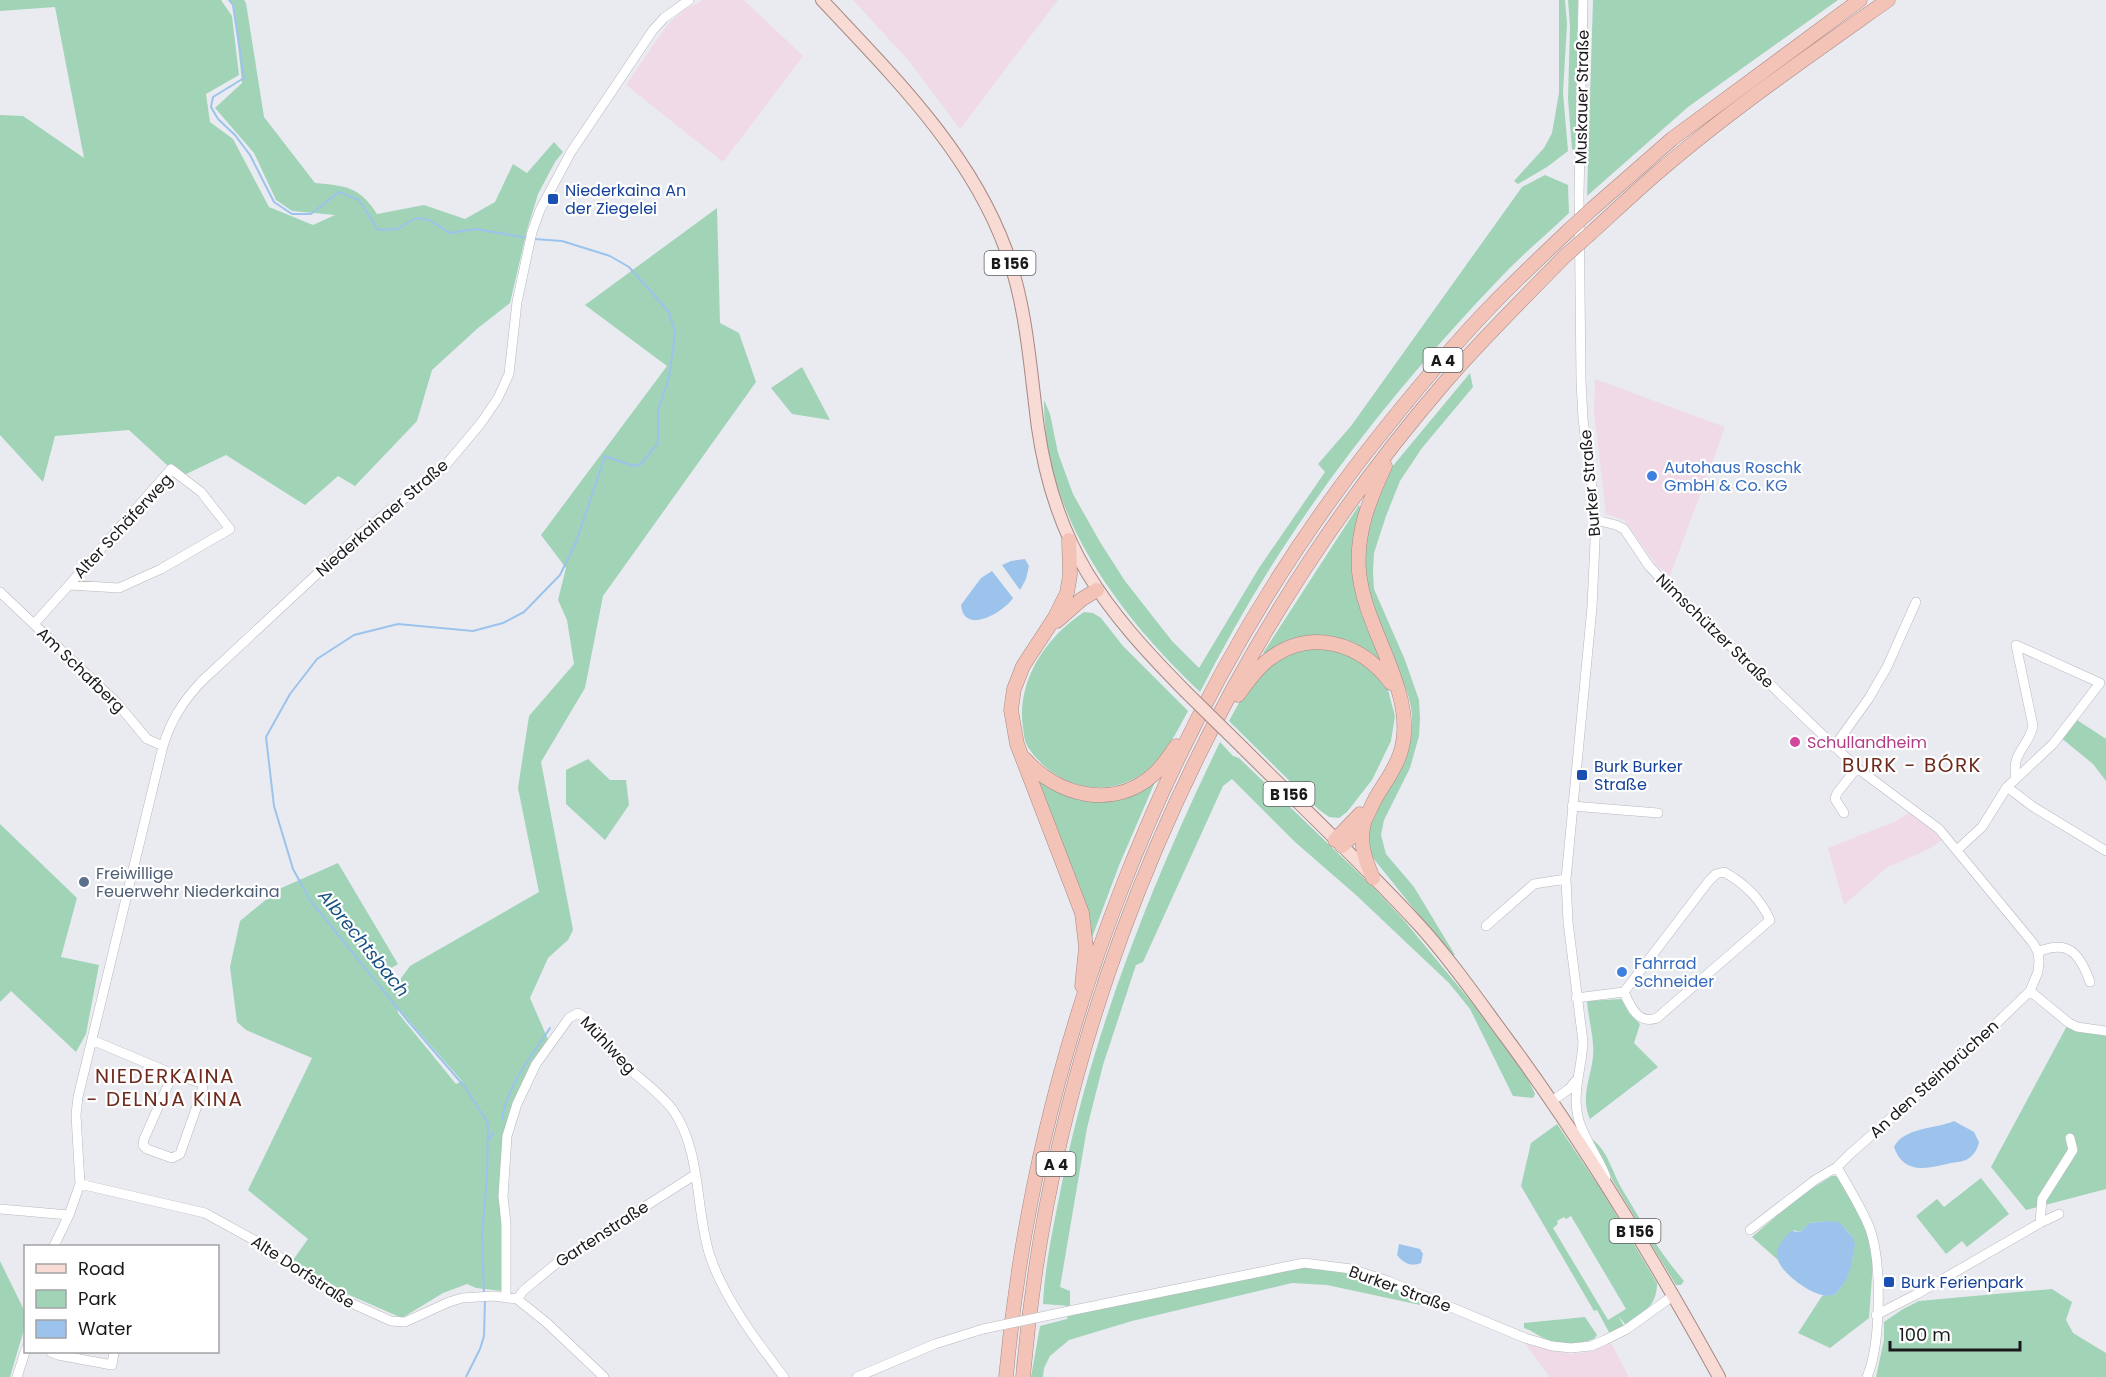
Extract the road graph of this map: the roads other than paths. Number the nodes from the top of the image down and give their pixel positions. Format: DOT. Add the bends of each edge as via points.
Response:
graph roads {
  1 [pos="689,0"];
  2 [pos="822,0"];
  3 [pos="1583,0"];
  4 [pos="1860,0"];
  5 [pos="1888,0"];
  6 [pos="1579,195"];
  7 [pos="1396,443"];
  8 [pos="1596,520"];
  9 [pos="1069,540"];
  10 [pos="69,585"];
  11 [pos="1097,590"];
  12 [pos="0,592"];
  13 [pos="1916,602"];
  14 [pos="34,624"];
  15 [pos="1047,630"];
  16 [pos="1397,689"];
  17 [pos="1206,703"];
  18 [pos="1208,739"];
  19 [pos="162,746"];
  20 [pos="1834,747"];
  21 [pos="1021,754"];
  22 [pos="1857,768"];
  23 [pos="2016,777"];
  24 [pos="2007,787"];
  25 [pos="1376,797"];
  26 [pos="1572,806"];
  27 [pos="1658,813"];
  28 [pos="1844,813"];
  29 [pos="1365,820"];
  30 [pos="1338,843"];
  31 [pos="1957,850"];
  32 [pos="2106,851"];
  33 [pos="1373,878"];
  34 [pos="1566,879"];
  35 [pos="1486,926"];
  36 [pos="2038,952"];
  37 [pos="2090,982"];
  38 [pos="1624,992"];
  39 [pos="2030,992"];
  40 [pos="1576,998"];
  41 [pos="1080,1006"];
  42 [pos="2106,1031"];
  43 [pos="92,1040"];
  44 [pos="173,1074"];
  45 [pos="1579,1076"];
  46 [pos="1552,1101"];
  47 [pos="2070,1138"];
  48 [pos="1837,1167"];
  49 [pos="693,1176"];
  50 [pos="80,1184"];
  51 [pos="1610,1188"];
  52 [pos="0,1209"];
  53 [pos="2059,1214"];
  54 [pos="69,1215"];
  55 [pos="2040,1223"];
  56 [pos="1750,1230"];
  57 [pos="54,1245"];
  58 [pos="1674,1295"];
  59 [pos="506,1296"];
  60 [pos="517,1299"];
  61 [pos="1876,1315"];
  62 [pos="25,1353"];
  63 [pos="53,1353"];
  64 [pos="114,1353"];
  65 [pos="17,1377"];
  66 [pos="604,1377"];
  67 [pos="784,1377"];
  68 [pos="857,1377"];
  69 [pos="1006,1377"];
  70 [pos="1023,1377"];
  71 [pos="1719,1377"];
  72 [pos="1868,1377"];
  1 -- 19 [label="street, Niederkainaer Straße" via="653,30 562,166 540,210 517,302 509,374 481,423 445,466 360,534 186,697"];
  2 -- 9 [label="main road, B 156" via="928,118 960,161 988,210 1006,250 1021,302 1045,465"];
  3 -- 6 [label="street, Muskauer Straße"];
  4 -- 17 [label="highway, A 4, bridge" via="1672,139 1492,305 1364,457 1280,578"];
  5 -- 7 [label="highway, A 4, bridge" via="1655,174 1501,320"];
  6 -- 8 [label="street, Burker Straße" via="1582,392"];
  7 -- 16 [label="highway" via="1367,506 1359,560 1364,599"];
  7 -- 18 [label="highway, A 4" via="1293,587"];
  8 -- 20 [label="street, Nimschützer Straße" via="1624,529 1668,586"];
  8 -- 26 [label="street, Burker Straße" via="1592,607"];
  9 -- 11 [label="main road, B 156"];
  9 -- 15 [label="highway" via="1069,583"];
  10 -- 10 [label="street, Alter Schäferweg" via="119,588 230,529 201,492 171,469"];
  10 -- 14 [label="street, Alter Schäferweg"];
  11 -- 15 [label="highway"];
  11 -- 30 [label="main road, B 156, bridge" via="1129,632 1185,691"];
  12 -- 14 [label="street, Am Schafberg"];
  13 -- 20 [label="street" via="1887,667"];
  14 -- 19 [label="street, Am Schafberg" via="117,703 147,739"];
  15 -- 21 [label="highway" via="1023,666 1014,689 1012,721"];
  16 -- 18 [label="highway" via="1377,665 1352,649 1323,643 1294,646 1261,665"];
  16 -- 25 [label="highway" via="1404,719 1402,747"];
  17 -- 21 [label="highway" via="1161,768 1145,782 1118,794 1090,795 1063,788 1041,775"];
  17 -- 41 [label="highway, A 4" via="1148,826"];
  18 -- 70 [label="highway, A 4" via="1135,902 1080,1067 1046,1212"];
  19 -- 43 [label="street, Niederkainaer Straße"];
  20 -- 22 [label="street, Nimschützer Straße"];
  21 -- 41 [label="highway" via="1082,913 1086,947"];
  22 -- 28 [label="street" via="1835,799"];
  22 -- 31 [label="street, Nimschützer Straße" via="1932,823"];
  23 -- 23 [label="street" via="2053,744 2100,683 2016,645 2033,726 2016,755"];
  23 -- 24 [label="street"];
  24 -- 31 [label="street" via="1982,827"];
  24 -- 32 [label="street"];
  25 -- 29 [label="highway"];
  25 -- 30 [label="highway"];
  26 -- 27 [label="street"];
  26 -- 34 [label="street, Burker Straße"];
  29 -- 30 [label="highway"];
  29 -- 33 [label="highway" via="1363,855"];
  30 -- 33 [label="main road, B 156"];
  31 -- 36 [label="street, Nimschützer Straße"];
  33 -- 46 [label="main road, B 156" via="1420,926"];
  34 -- 35 [label="street" via="1534,884"];
  34 -- 40 [label="street, Burker Straße"];
  36 -- 37 [label="street" via="2058,946 2070,950 2081,961"];
  36 -- 39 [label="street" via="2038,972"];
  38 -- 38 [label="street" via="1716,874 1725,872 1736,878 1764,906 1770,920 1658,1018 1642,1019"];
  38 -- 40 [label="street"];
  39 -- 42 [label="street" via="2069,1023"];
  39 -- 48 [label="street, An den Steinbrüchen"];
  40 -- 45 [label="street, Burker Straße" via="1583,1042"];
  41 -- 69 [label="highway, A 4" via="1040,1159 1016,1286"];
  43 -- 44 [label="street"];
  43 -- 50 [label="street, Niederkainaer Straße" via="76,1115"];
  44 -- 44 [label="street" via="201,1083 203,1089 180,1154 172,1158 143,1145"];
  45 -- 46 [label="street"];
  45 -- 51 [label="street, Burker Straße" via="1577,1116"];
  46 -- 51 [label="main road, B 156"];
  47 -- 55 [label="street" via="2073,1150 2042,1199"];
  48 -- 56 [label="street, An den Steinbrüchen"];
  48 -- 61 [label="street" via="1869,1229 1878,1263"];
  49 -- 60 [label="street, Gartenstraße" via="558,1262"];
  50 -- 54 [label="street, Niederkainaer Straße"];
  50 -- 59 [label="street, Alte Dorfstraße" via="205,1213 254,1240 342,1299 391,1321 405,1322 449,1302 474,1296"];
  51 -- 58 [label="main road, B 156"];
  52 -- 54 [label="street"];
  53 -- 55 [label="street"];
  54 -- 57 [label="street, Niederkainaer Straße"];
  55 -- 61 [label="street"];
  58 -- 68 [label="street, Burker Straße, bridge" via="1627,1329 1591,1346 1571,1348 1525,1338 1351,1269 1304,1263 983,1329 935,1344"];
  58 -- 71 [label="main road, B 156"];
  59 -- 60 [label="street, Alte Dorfstraße"];
  59 -- 67 [label="street, Mühlweg" via="503,1196 507,1136 536,1064 569,1018 578,1013 587,1018 613,1053 674,1113 691,1156 710,1256 725,1290"];
  60 -- 66 [label="street, Alte Dorfstraße"];
  61 -- 72 [label="street" via="1874,1356"];
  62 -- 65 [label="street"];
  63 -- 64 [label="street" via="112,1365"];
}
